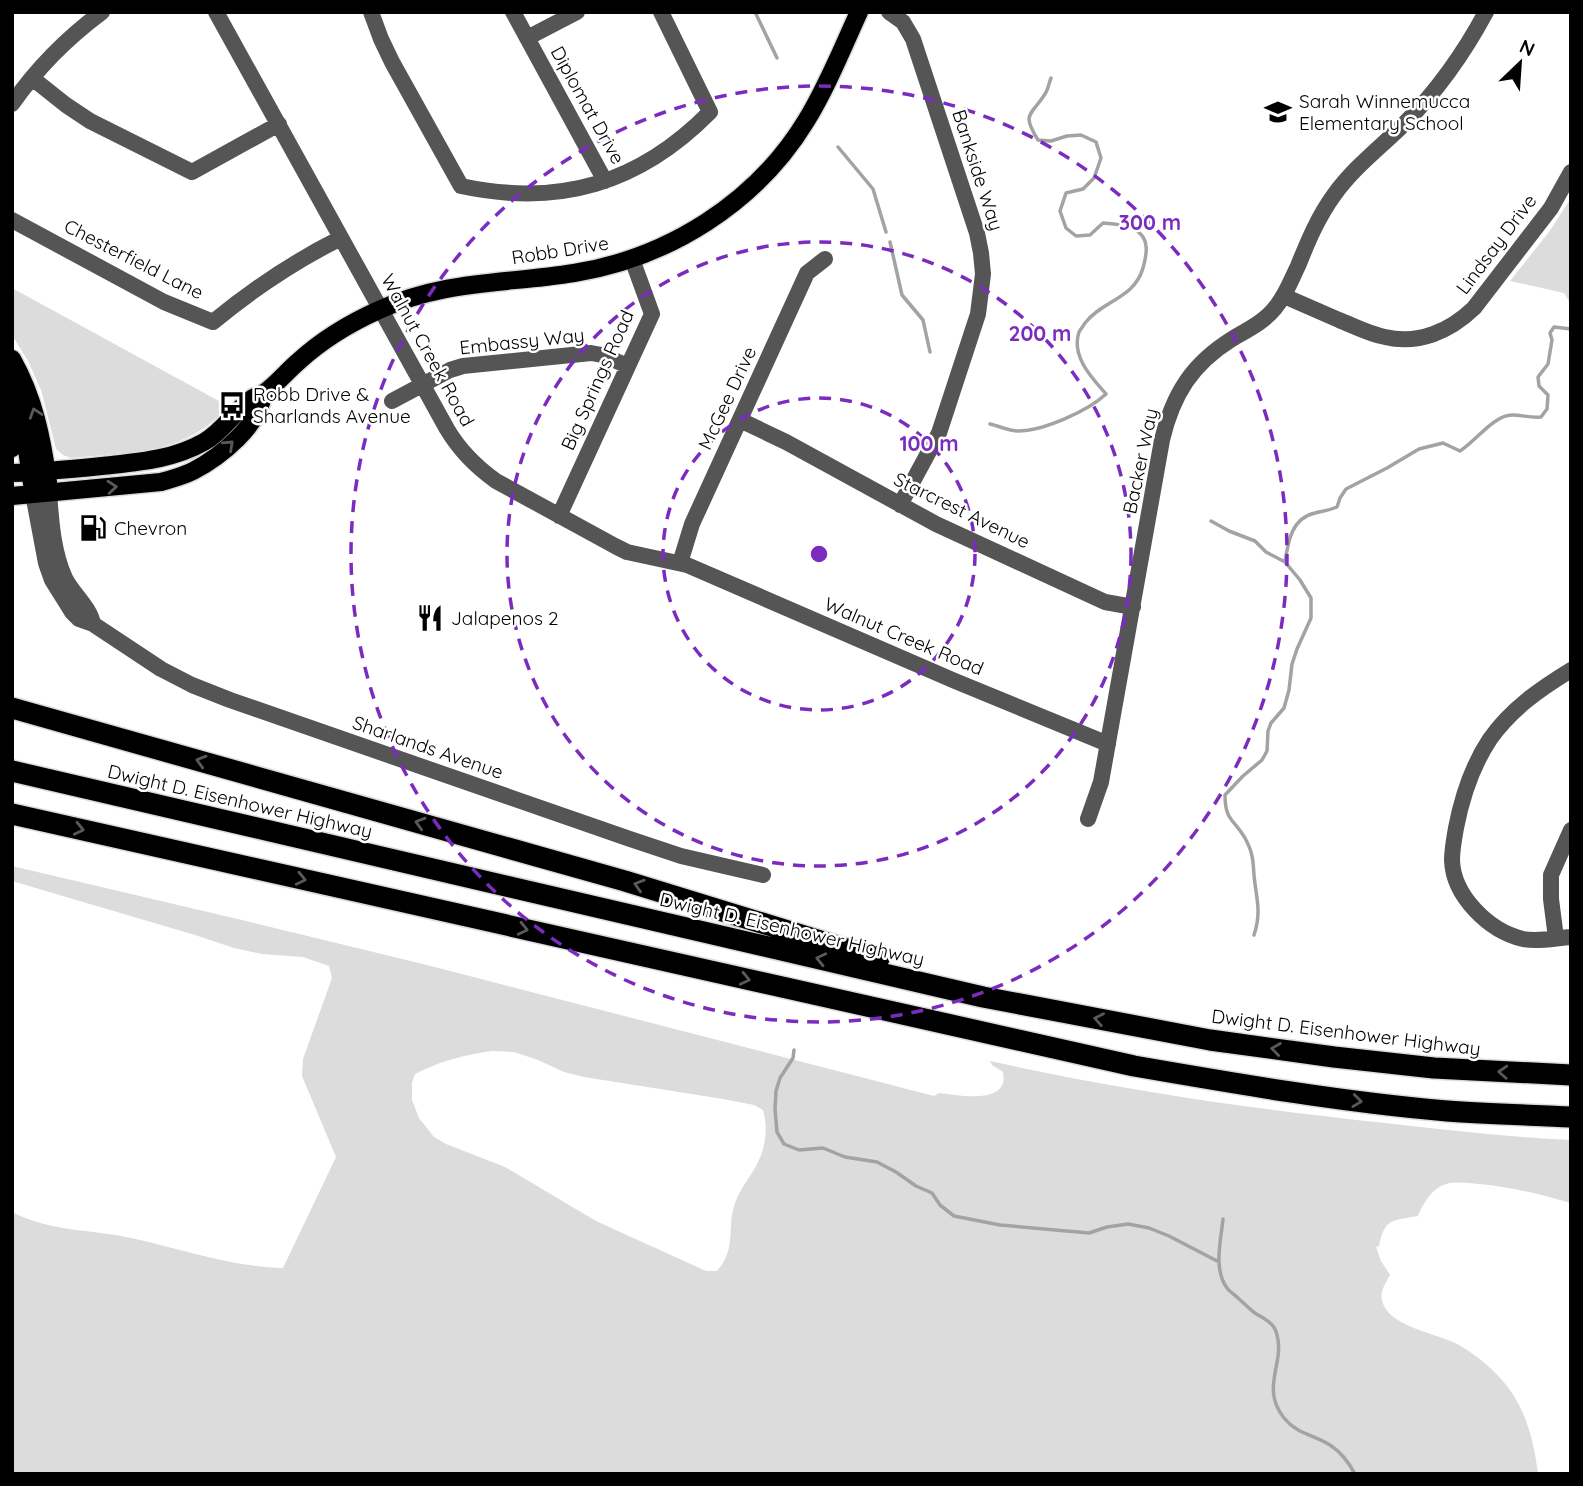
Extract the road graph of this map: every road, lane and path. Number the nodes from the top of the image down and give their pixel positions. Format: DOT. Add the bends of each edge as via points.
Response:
graph roads {
  1 [pos="102,12"];
  2 [pos="216,12"];
  3 [pos="371,12"];
  4 [pos="513,12"];
  5 [pos="576,12"];
  6 [pos="661,12"];
  7 [pos="859,12"];
  8 [pos="889,12"];
  9 [pos="1486,12"];
  10 [pos="527,38"];
  11 [pos="32,78"];
  12 [pos="12,104"];
  13 [pos="279,124"];
  14 [pos="1571,172"];
  15 [pos="606,181"];
  16 [pos="12,220"];
  17 [pos="341,237"];
  18 [pos="632,259"];
  19 [pos="825,259"];
  20 [pos="1284,296"];
  21 [pos="380,309"];
  22 [pos="12,359"];
  23 [pos="628,366"];
  24 [pos="422,385"];
  25 [pos="12,391"];
  26 [pos="263,394"];
  27 [pos="392,401"];
  28 [pos="740,420"];
  29 [pos="12,421"];
  30 [pos="12,448"];
  31 [pos="39,472"];
  32 [pos="12,473"];
  33 [pos="41,493"];
  34 [pos="12,496"];
  35 [pos="900,505"];
  36 [pos="559,516"];
  37 [pos="680,564"];
  38 [pos="1133,607"];
  39 [pos="1571,670"];
  40 [pos="12,708"];
  41 [pos="1108,744"];
  42 [pos="12,771"];
  43 [pos="12,814"];
  44 [pos="1088,819"];
  45 [pos="1571,830"];
  46 [pos="763,875"];
  47 [pos="1563,937"];
  48 [pos="983,997"];
  49 [pos="1571,1075"];
  50 [pos="1571,1117"];
  1 -- 11 [label="street"];
  2 -- 13 [label="street, Walnut Creek Road"];
  3 -- 15 [label="street" via="392,62 461,186 534,194"];
  4 -- 10 [label="street, Diplomat Drive"];
  5 -- 10 [label="street"];
  6 -- 15 [label="street" via="710,112 653,159"];
  7 -- 18 [label="main road, Robb Drive" via="819,98 767,172 701,226"];
  8 -- 35 [label="street, Bankside Way" via="914,39 977,233 983,274 976,321 939,433"];
  9 -- 20 [label="street, Backer Way" via="1450,72 1427,100 1336,192 1314,227"];
  10 -- 15 [label="street, Diplomat Drive"];
  11 -- 12 [label="street"];
  11 -- 13 [label="street" via="90,121 192,172"];
  13 -- 17 [label="street, Walnut Creek Road"];
  14 -- 20 [label="street, Lindsay Drive" via="1551,208 1475,308 1441,331 1416,339 1386,338"];
  16 -- 17 [label="street, Chesterfield Lane" via="164,302 213,322 283,271"];
  17 -- 21 [label="street, Walnut Creek Road"];
  18 -- 21 [label="main road, Robb Drive" via="575,273 467,284"];
  18 -- 23 [label="street, Big Springs Road" via="652,314"];
  19 -- 28 [label="street, McGee Drive" via="807,273"];
  20 -- 38 [label="street, Backer Way" via="1266,317 1206,358 1174,402"];
  21 -- 24 [label="street, Walnut Creek Road"];
  21 -- 26 [label="main road, Robb Drive" via="326,339"];
  31 -- 22 [label="main road, Sharlands Avenue, one-way" via="38,422"];
  23 -- 24 [label="street, Embassy Way" via="591,353 463,366"];
  23 -- 36 [label="street, Big Springs Road"];
  24 -- 27 [label="street, Embassy Way"];
  24 -- 36 [label="street, Walnut Creek Road" via="467,458 496,481"];
  25 -- 31 [label="main road, Sharlands Avenue"];
  26 -- 31 [label="main road, Robb Drive" via="247,401 205,441 175,455"];
  33 -- 26 [label="main road, Robb Drive, one-way" via="162,482 193,471 240,434 258,413"];
  28 -- 35 [label="street, Starcrest Avenue"];
  28 -- 37 [label="street, McGee Drive" via="692,524"];
  29 -- 30 [label="main road"];
  31 -- 32 [label="main road, Robb Drive"];
  31 -- 33 [label="main road, Sharlands Avenue"];
  33 -- 34 [label="main road, Robb Drive"];
  33 -- 46 [label="street, Sharlands Avenue" via="42,547 52,580 72,612 161,669 230,700 630,839"];
  35 -- 38 [label="street, Starcrest Avenue" via="1105,602"];
  36 -- 37 [label="street, Walnut Creek Road" via="627,552"];
  37 -- 41 [label="street, Walnut Creek Road"];
  38 -- 41 [label="street, Backer Way"];
  39 -- 47 [label="street" via="1522,704 1484,749 1459,811 1452,860 1466,898 1492,926 1525,939"];
  48 -- 40 [label="highway, one-way" via="900,966 625,881"];
  41 -- 44 [label="street, Backer Way"];
  48 -- 42 [label="highway, Dwight D. Eisenhower Highway, one-way"];
  43 -- 50 [label="highway, one-way" via="1133,1066 1399,1106"];
  45 -- 47 [label="street" via="1550,887"];
  49 -- 48 [label="highway, Dwight D. Eisenhower Highway, one-way" via="1334,1057 1210,1040"];
}
